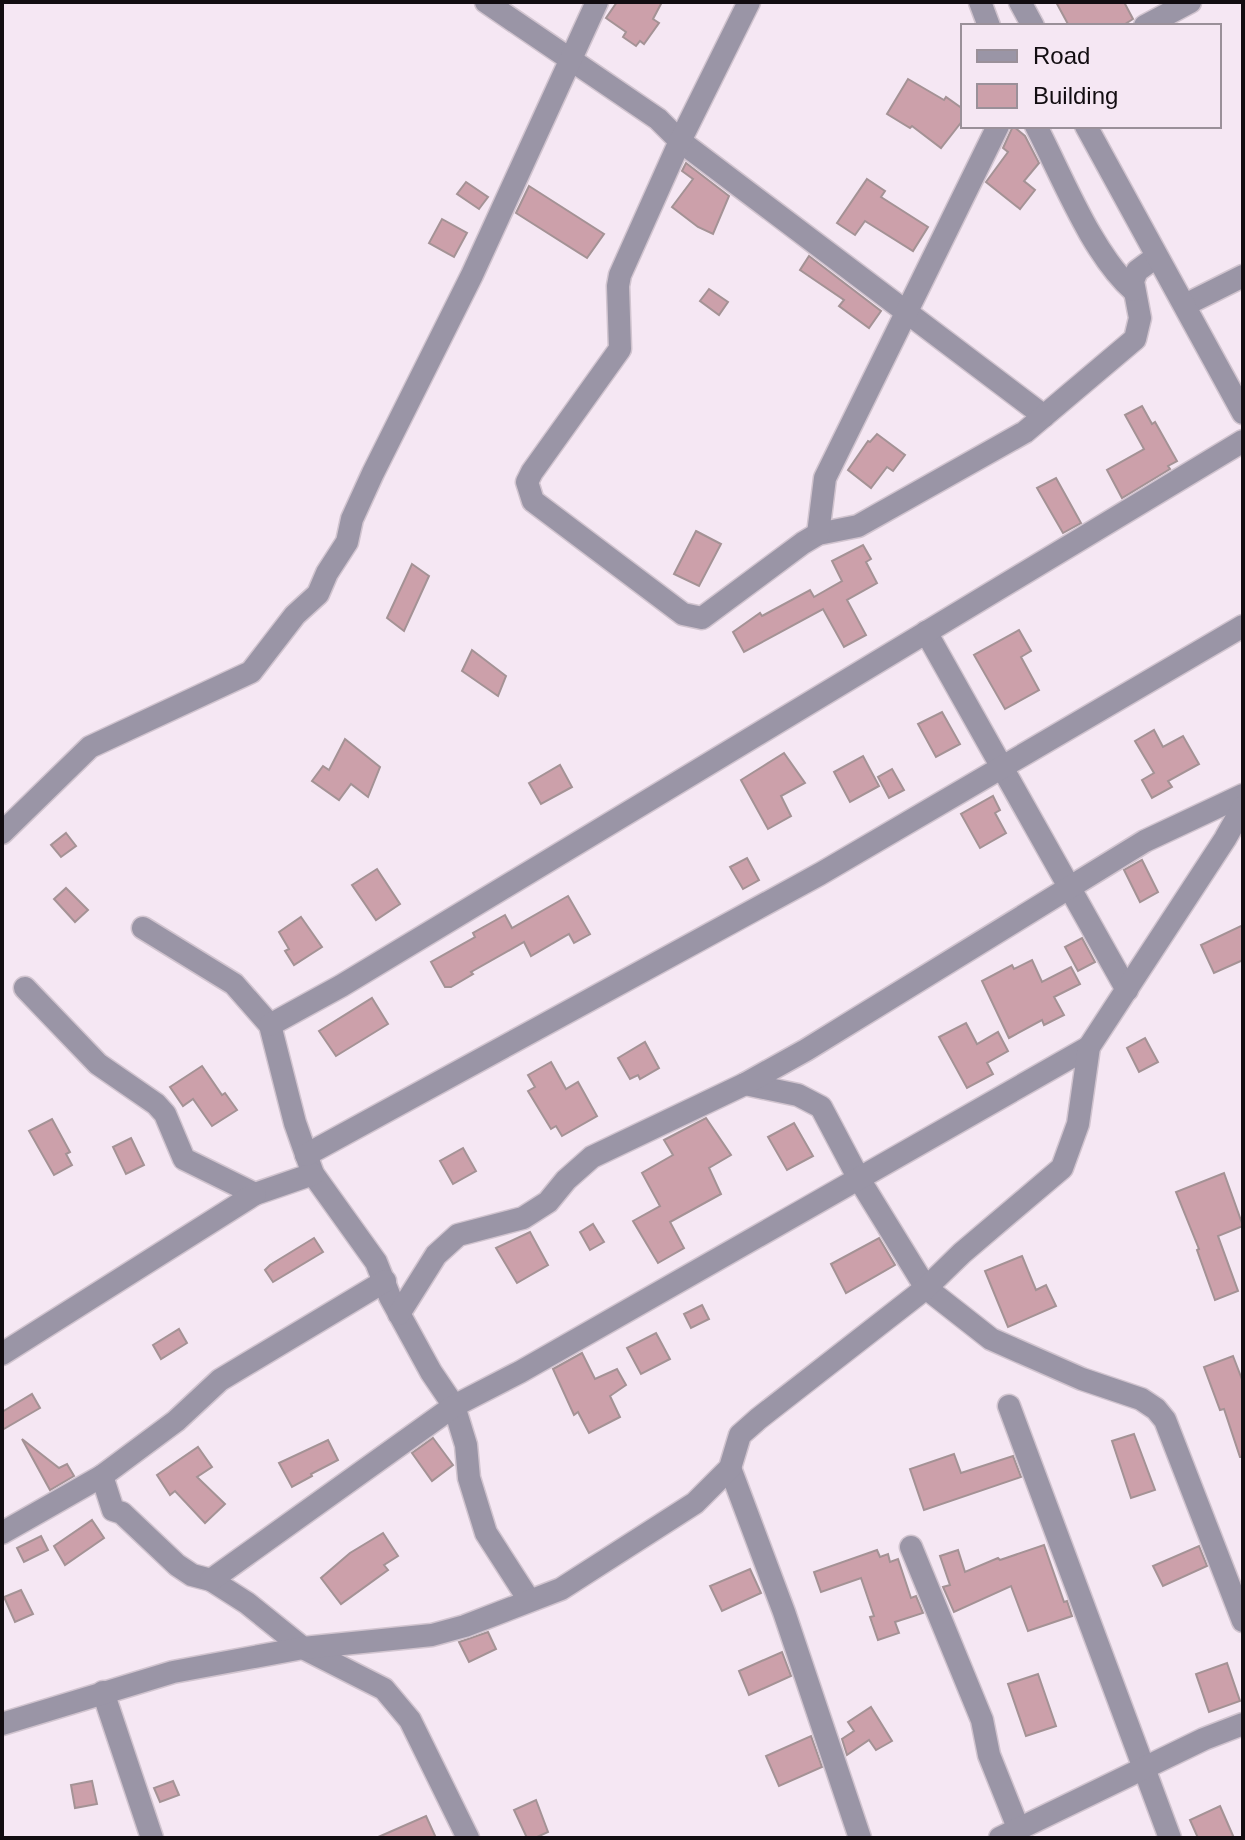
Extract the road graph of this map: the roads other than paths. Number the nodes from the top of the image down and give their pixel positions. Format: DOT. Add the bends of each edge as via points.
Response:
graph roads {
  1 [pos="486,2"];
  2 [pos="597,2"];
  3 [pos="749,2"];
  4 [pos="980,2"];
  5 [pos="1020,2"];
  6 [pos="1190,2"];
  7 [pos="988,24"];
  8 [pos="1032,24"];
  9 [pos="1149,24"];
  10 [pos="571,61"];
  11 [pos="997,128"];
  12 [pos="1037,128"];
  13 [pos="1087,128"];
  14 [pos="680,141"];
  15 [pos="1156,257"];
  16 [pos="1243,276"];
  17 [pos="1133,290"];
  18 [pos="1185,305"];
  19 [pos="907,312"];
  20 [pos="1243,413"];
  21 [pos="1044,416"];
  22 [pos="1243,441"];
  23 [pos="818,534"];
  24 [pos="1243,626"];
  25 [pos="926,632"];
  26 [pos="1002,768"];
  27 [pos="1243,795"];
  28 [pos="1243,807"];
  29 [pos="2,833"];
  30 [pos="1069,888"];
  31 [pos="143,928"];
  32 [pos="25,988"];
  33 [pos="1127,990"];
  34 [pos="270,1025"];
  35 [pos="1089,1047"];
  36 [pos="745,1084"];
  37 [pos="309,1165"];
  38 [pos="859,1179"];
  39 [pos="255,1194"];
  40 [pos="385,1281"];
  41 [pos="926,1288"];
  42 [pos="399,1314"];
  43 [pos="2,1354"];
  44 [pos="454,1406"];
  45 [pos="1009,1406"];
  46 [pos="730,1468"];
  47 [pos="102,1476"];
  48 [pos="2,1533"];
  49 [pos="911,1547"];
  50 [pos="211,1580"];
  51 [pos="529,1600"];
  52 [pos="1243,1621"];
  53 [pos="303,1648"];
  54 [pos="103,1692"];
  55 [pos="2,1724"];
  56 [pos="1243,1724"];
  57 [pos="1146,1769"];
  58 [pos="1010,1834"];
  59 [pos="152,1838"];
  60 [pos="468,1838"];
  61 [pos="860,1838"];
  62 [pos="1170,1838"];
  1 -- 10 [label="street"];
  2 -- 10 [label="street"];
  3 -- 14 [label="street"];
  4 -- 7 [label="street"];
  5 -- 8 [label="street"];
  6 -- 9 [label="street"];
  10 -- 14 [label="street" via="658,119"];
  10 -- 29 [label="street" via="318,594 251,672 90,747"];
  11 -- 19 [label="street"];
  12 -- 17 [label="street" via="1095,239"];
  13 -- 15 [label="street"];
  14 -- 19 [label="street"];
  14 -- 23 [label="street" via="620,275 620,349 532,472 528,489 533,501 693,618 711,612"];
  15 -- 17 [label="street" via="1137,271"];
  15 -- 18 [label="street"];
  16 -- 18 [label="street"];
  17 -- 21 [label="street" via="1140,318 1135,339"];
  18 -- 20 [label="street"];
  19 -- 21 [label="street"];
  19 -- 23 [label="street" via="825,478"];
  21 -- 23 [label="street" via="1025,432 858,526"];
  22 -- 25 [label="street"];
  24 -- 26 [label="street"];
  25 -- 26 [label="street"];
  25 -- 34 [label="street"];
  26 -- 30 [label="street"];
  26 -- 37 [label="street"];
  27 -- 30 [label="street" via="1145,841"];
  28 -- 33 [label="street"];
  30 -- 33 [label="street"];
  30 -- 36 [label="street"];
  31 -- 34 [label="street" via="234,984"];
  32 -- 39 [label="street" via="98,1064 156,1104 184,1159"];
  33 -- 35 [label="street"];
  34 -- 37 [label="street"];
  35 -- 38 [label="street"];
  35 -- 41 [label="street" via="1078,1124 1062,1168"];
  36 -- 38 [label="street" via="798,1095 821,1107"];
  36 -- 42 [label="street" via="592,1157 548,1202 523,1218 458,1235 436,1255"];
  37 -- 39 [label="street"];
  37 -- 40 [label="street"];
  38 -- 41 [label="street"];
  38 -- 44 [label="street"];
  39 -- 43 [label="street"];
  40 -- 42 [label="street"];
  40 -- 47 [label="street" via="220,1380 176,1421"];
  41 -- 46 [label="street" via="740,1435"];
  41 -- 52 [label="street" via="1019,1354 1156,1409 1165,1420"];
  42 -- 44 [label="street"];
  44 -- 50 [label="street"];
  44 -- 51 [label="street" via="486,1533"];
  45 -- 57 [label="street"];
  46 -- 51 [label="street" via="667,1524 561,1589"];
  46 -- 61 [label="street"];
  47 -- 48 [label="street"];
  47 -- 50 [label="street" via="113,1510 177,1565"];
  49 -- 58 [label="street" via="982,1720"];
  50 -- 53 [label="street"];
  51 -- 53 [label="street" via="432,1635"];
  53 -- 54 [label="street" via="173,1672"];
  53 -- 60 [label="street" via="384,1689 410,1720"];
  54 -- 55 [label="street"];
  54 -- 59 [label="street"];
  56 -- 57 [label="street"];
  57 -- 58 [label="street"];
  57 -- 62 [label="street"];
}
